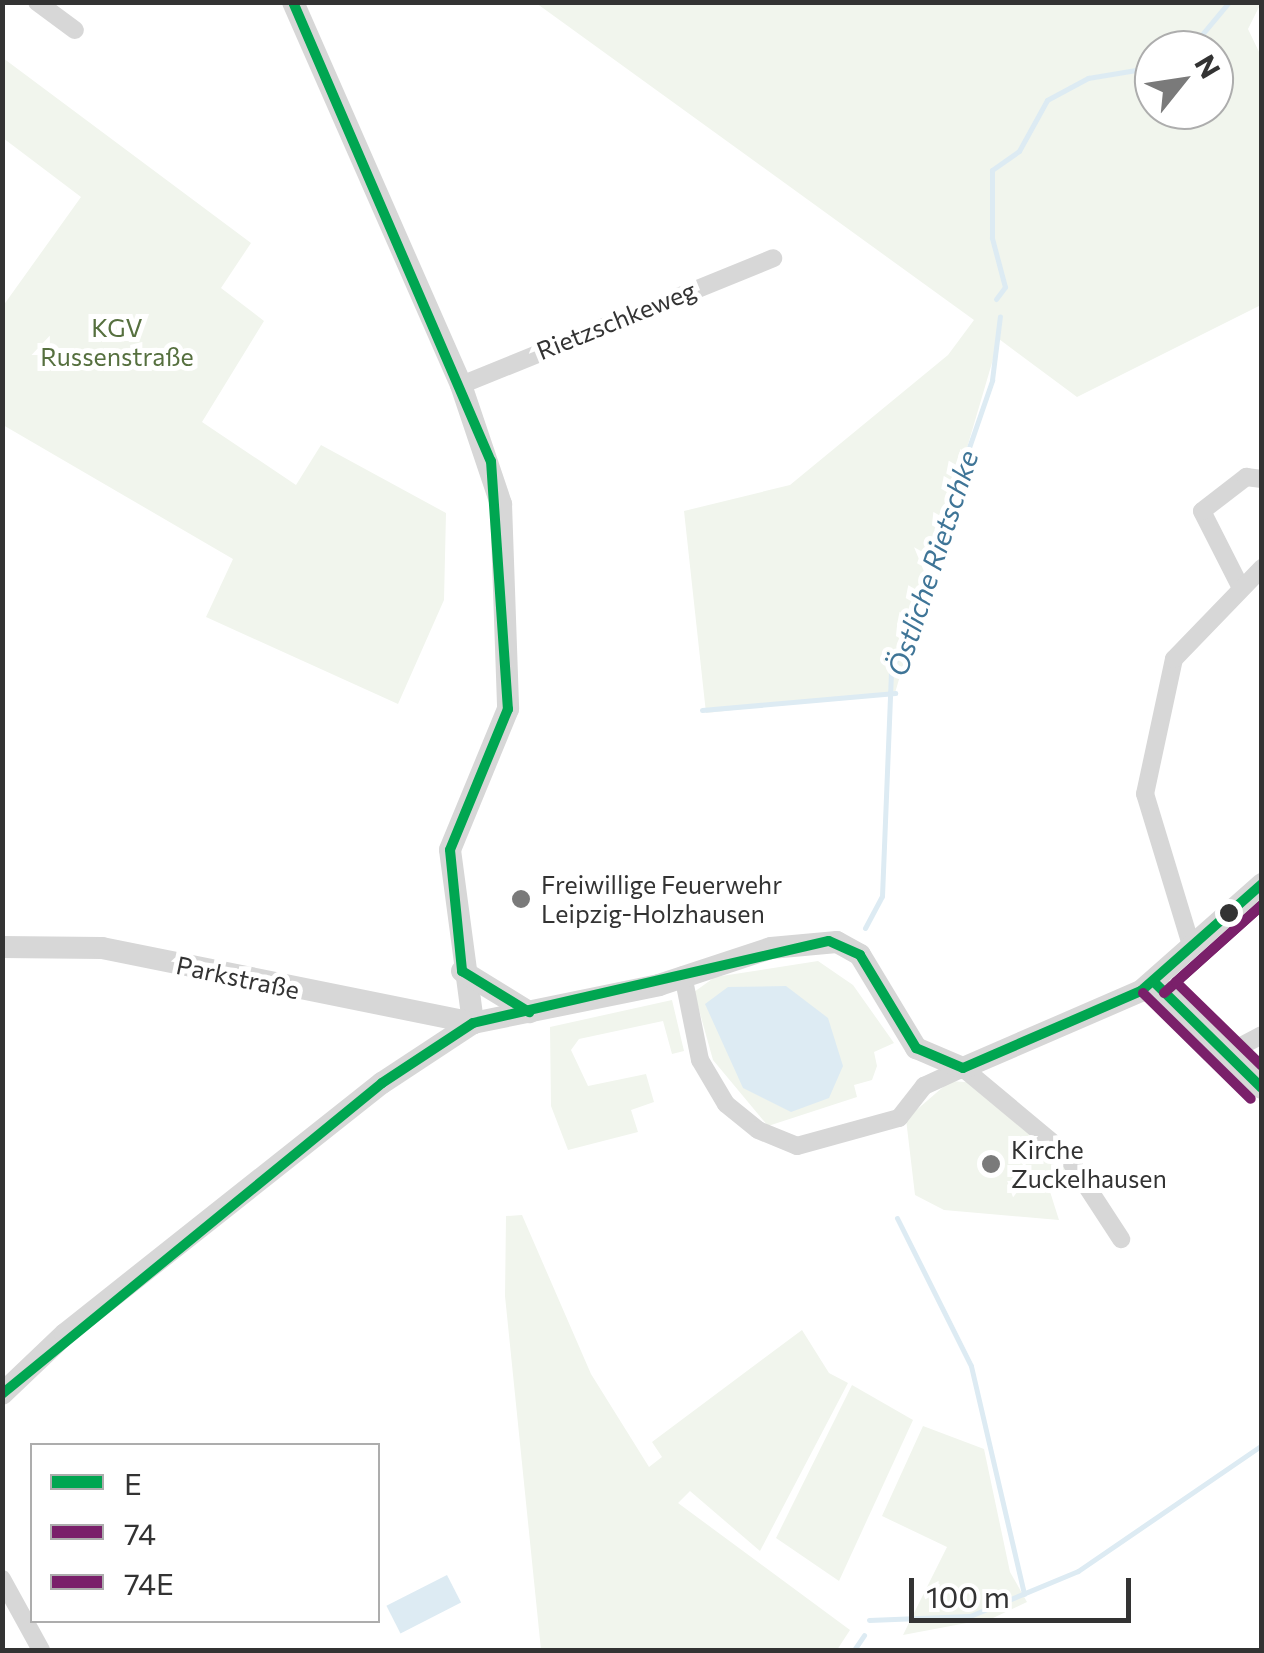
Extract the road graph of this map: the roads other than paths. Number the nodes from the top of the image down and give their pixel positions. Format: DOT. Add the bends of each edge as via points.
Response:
graph roads {
  1 [pos="37,2"];
  2 [pos="293,2"];
  3 [pos="75,30"];
  4 [pos="773,258"];
  5 [pos="461,385"];
  6 [pos="1262,479"];
  7 [pos="1262,568"];
  8 [pos="1241,588"];
  9 [pos="1262,884"];
  10 [pos="1191,945"];
  11 [pos="2,946"];
  12 [pos="462,971"];
  13 [pos="683,976"];
  14 [pos="1154,982"];
  15 [pos="528,1012"];
  16 [pos="473,1023"];
  17 [pos="1262,1035"];
  18 [pos="1228,1053"];
  19 [pos="963,1068"];
  20 [pos="1262,1088"];
  21 [pos="1121,1239"];
  22 [pos="2,1394"];
  23 [pos="2,1578"];
  24 [pos="41,1650"];
  1 -- 3 [label="street"];
  2 -- 5 [label="street"];
  4 -- 5 [label="street, Rietzschkeweg"];
  5 -- 12 [label="street" via="501,504 508,694 504,732 450,850"];
  6 -- 8 [label="street" via="1246,477 1202,510"];
  7 -- 8 [label="street"];
  8 -- 10 [label="street" via="1174,660 1145,794"];
  9 -- 10 [label="street"];
  10 -- 14 [label="street"];
  11 -- 16 [label="street, Parkstraße" via="102,948"];
  12 -- 15 [label="street"];
  12 -- 16 [label="street"];
  13 -- 15 [label="street"];
  13 -- 19 [label="street" via="771,948 848,945 916,1048"];
  13 -- 19 [label="street" via="700,1060 726,1104 758,1130 797,1146 899,1118 924,1086"];
  14 -- 18 [label="street"];
  14 -- 19 [label="street"];
  15 -- 16 [label="street"];
  16 -- 22 [label="street" via="382,1083"];
  17 -- 18 [label="street"];
  18 -- 20 [label="street"];
  19 -- 21 [label="street" via="1065,1152"];
  23 -- 24 [label="street"];
}
